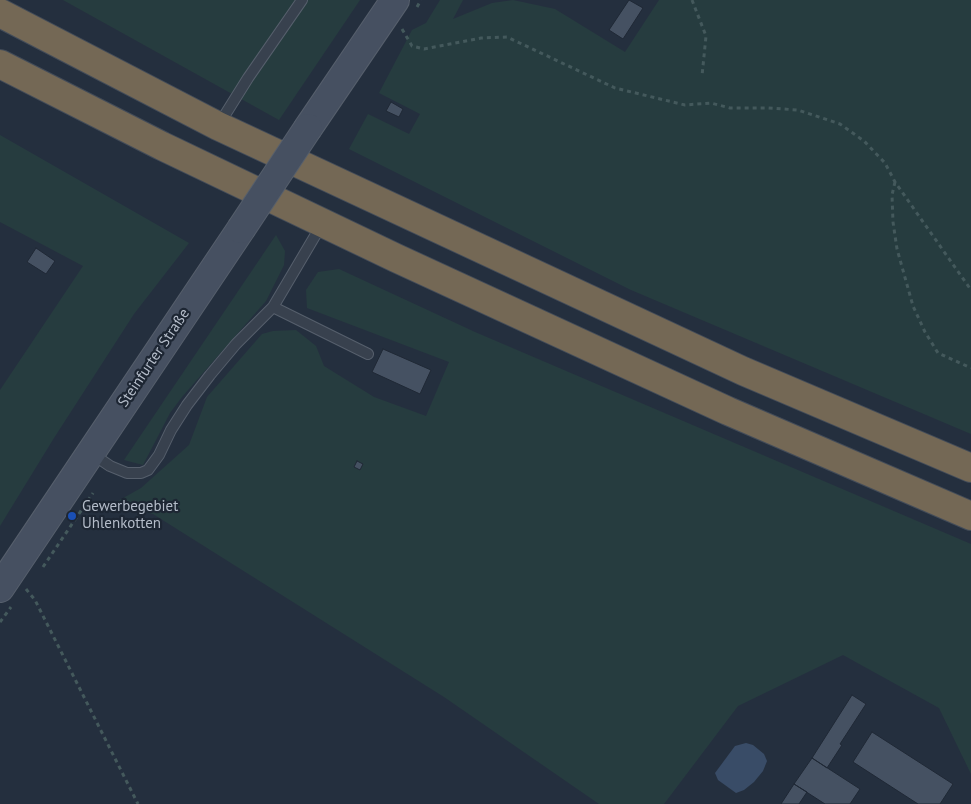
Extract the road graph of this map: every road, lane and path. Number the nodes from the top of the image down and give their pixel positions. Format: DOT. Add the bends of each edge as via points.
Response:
graph roads {
  1 [pos="302,0"];
  2 [pos="692,0"];
  3 [pos="398,10"];
  4 [pos="0,13"];
  5 [pos="0,64"];
  6 [pos="702,76"];
  7 [pos="218,126"];
  8 [pos="896,182"];
  9 [pos="323,223"];
  10 [pos="971,290"];
  11 [pos="273,307"];
  12 [pos="368,354"];
  13 [pos="971,368"];
  14 [pos="90,452"];
  15 [pos="971,468"];
  16 [pos="971,516"];
  17 [pos="13,588"];
  18 [pos="138,804"];
  1 -- 7 [label="lane"];
  2 -- 6 [label="path" via="706,36"];
  3 -- 8 [label="path" via="402,29 412,46 424,49 481,38 507,37 615,88 658,99 685,105 711,103 730,108 798,110 818,116 840,124 864,141 885,163"];
  3 -- 14 [label="main road, Steinfurter Straße, bridge" via="308,128"];
  4 -- 7 [label="highway"];
  5 -- 9 [label="highway"];
  7 -- 15 [label="highway" via="743,371"];
  8 -- 10 [label="path"];
  8 -- 13 [label="path" via="892,195 893,222 913,306 938,353"];
  9 -- 11 [label="lane"];
  9 -- 16 [label="highway" via="728,410"];
  11 -- 12 [label="lane"];
  11 -- 14 [label="lane" via="236,344 186,405 148,470 127,473"];
  14 -- 17 [label="main road, Steinfurter Straße"];
  17 -- 18 [label="path" via="35,600"];
}
